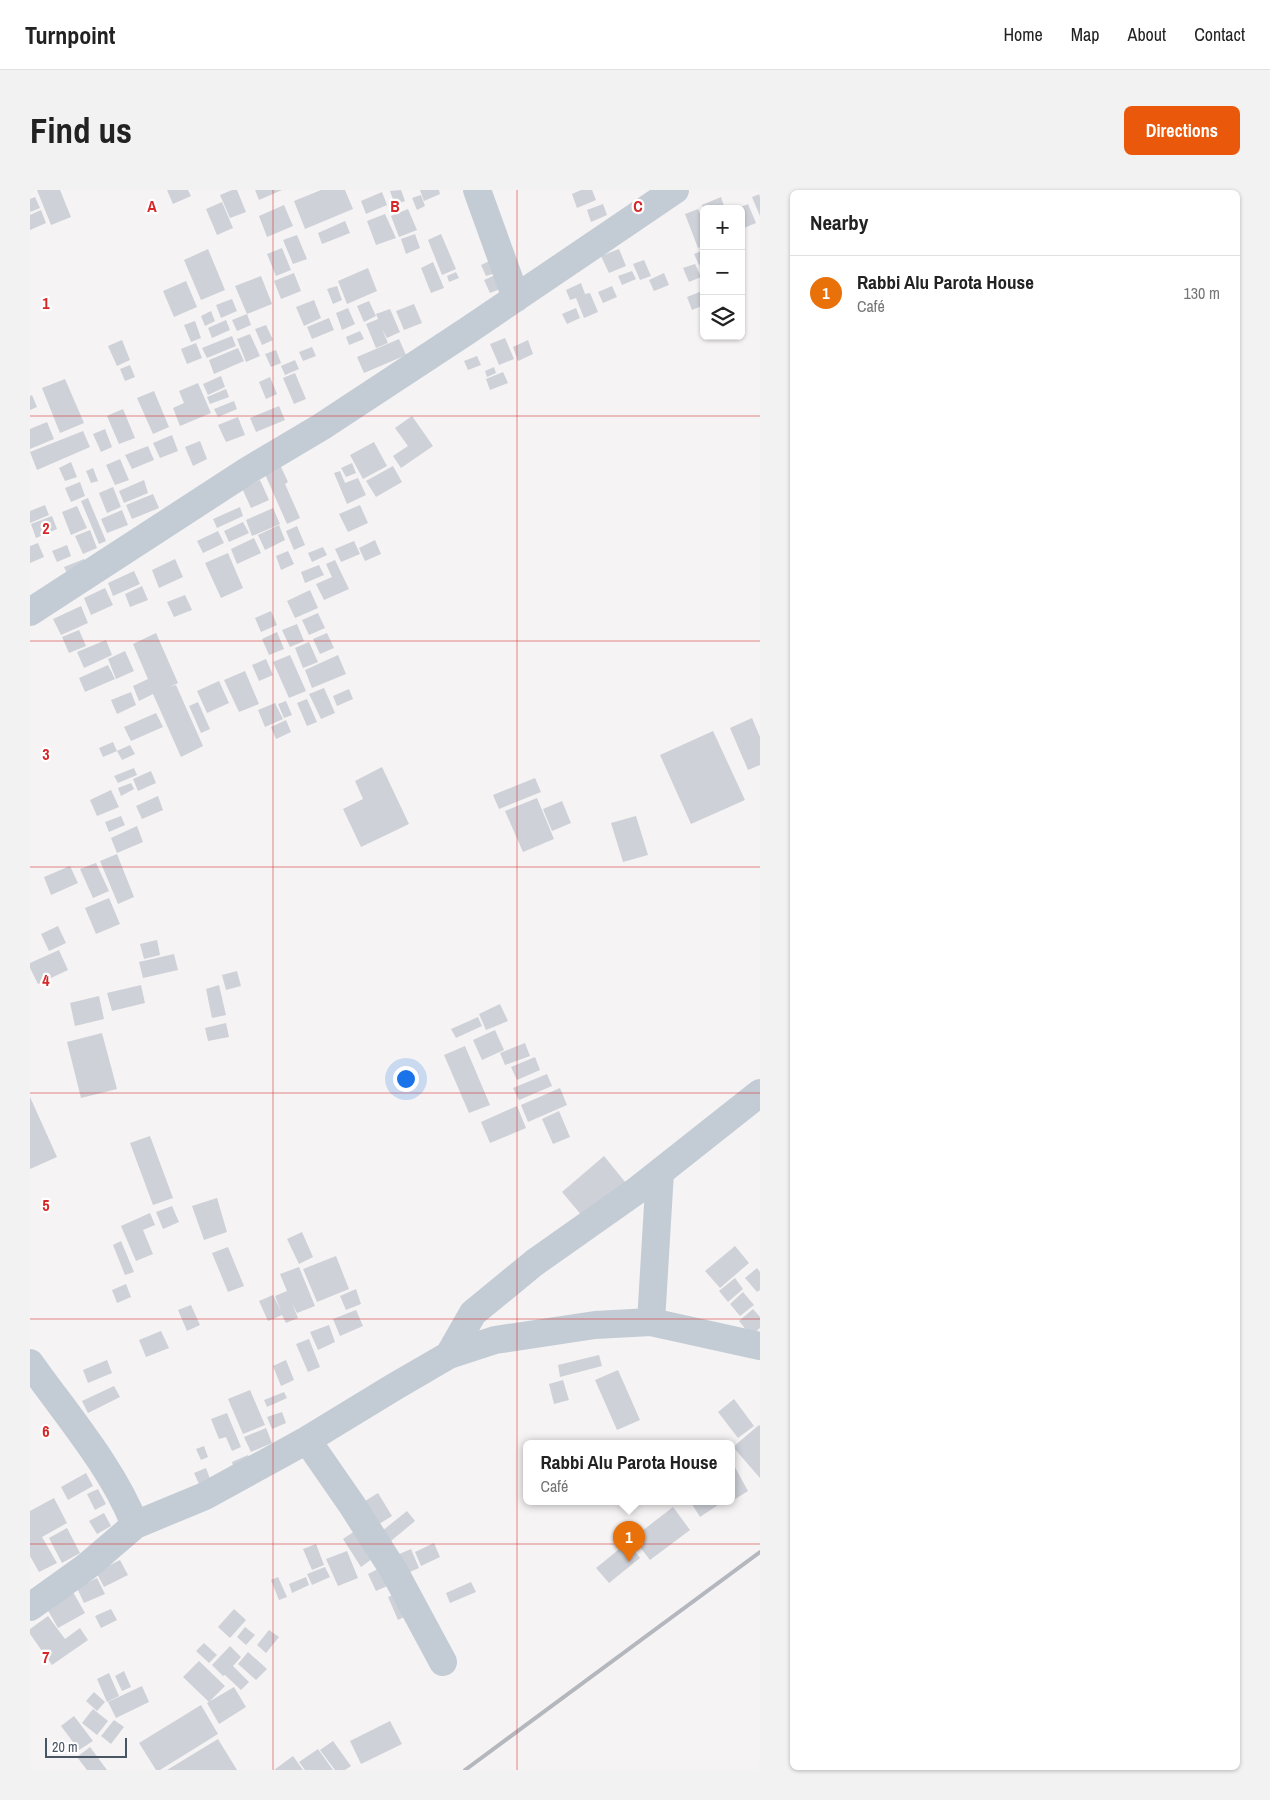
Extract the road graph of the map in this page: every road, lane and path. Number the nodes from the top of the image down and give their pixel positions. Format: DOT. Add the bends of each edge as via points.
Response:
graph roads {
  1 [pos="477,190"];
  2 [pos="675,190"];
  3 [pos="516,298"];
  4 [pos="30,612"];
  5 [pos="760,1093"];
  6 [pos="660,1172"];
  7 [pos="651,1322"];
  8 [pos="760,1346"];
  9 [pos="449,1356"];
  10 [pos="30,1363"];
  11 [pos="307,1440"];
  12 [pos="135,1525"];
  13 [pos="30,1607"];
  14 [pos="443,1662"];
  1 -- 3 [label="street"];
  2 -- 3 [label="street"];
  3 -- 4 [label="street" via="321,427 247,471"];
  5 -- 6 [label="street"];
  6 -- 7 [label="street"];
  6 -- 9 [label="street" via="534,1262 473,1313"];
  7 -- 8 [label="street"];
  7 -- 9 [label="street" via="595,1325 495,1340"];
  9 -- 11 [label="street"];
  10 -- 12 [label="street" via="109,1473"];
  11 -- 12 [label="street" via="205,1496"];
  11 -- 14 [label="street" via="394,1572"];
  12 -- 13 [label="street" via="86,1567"];
}
